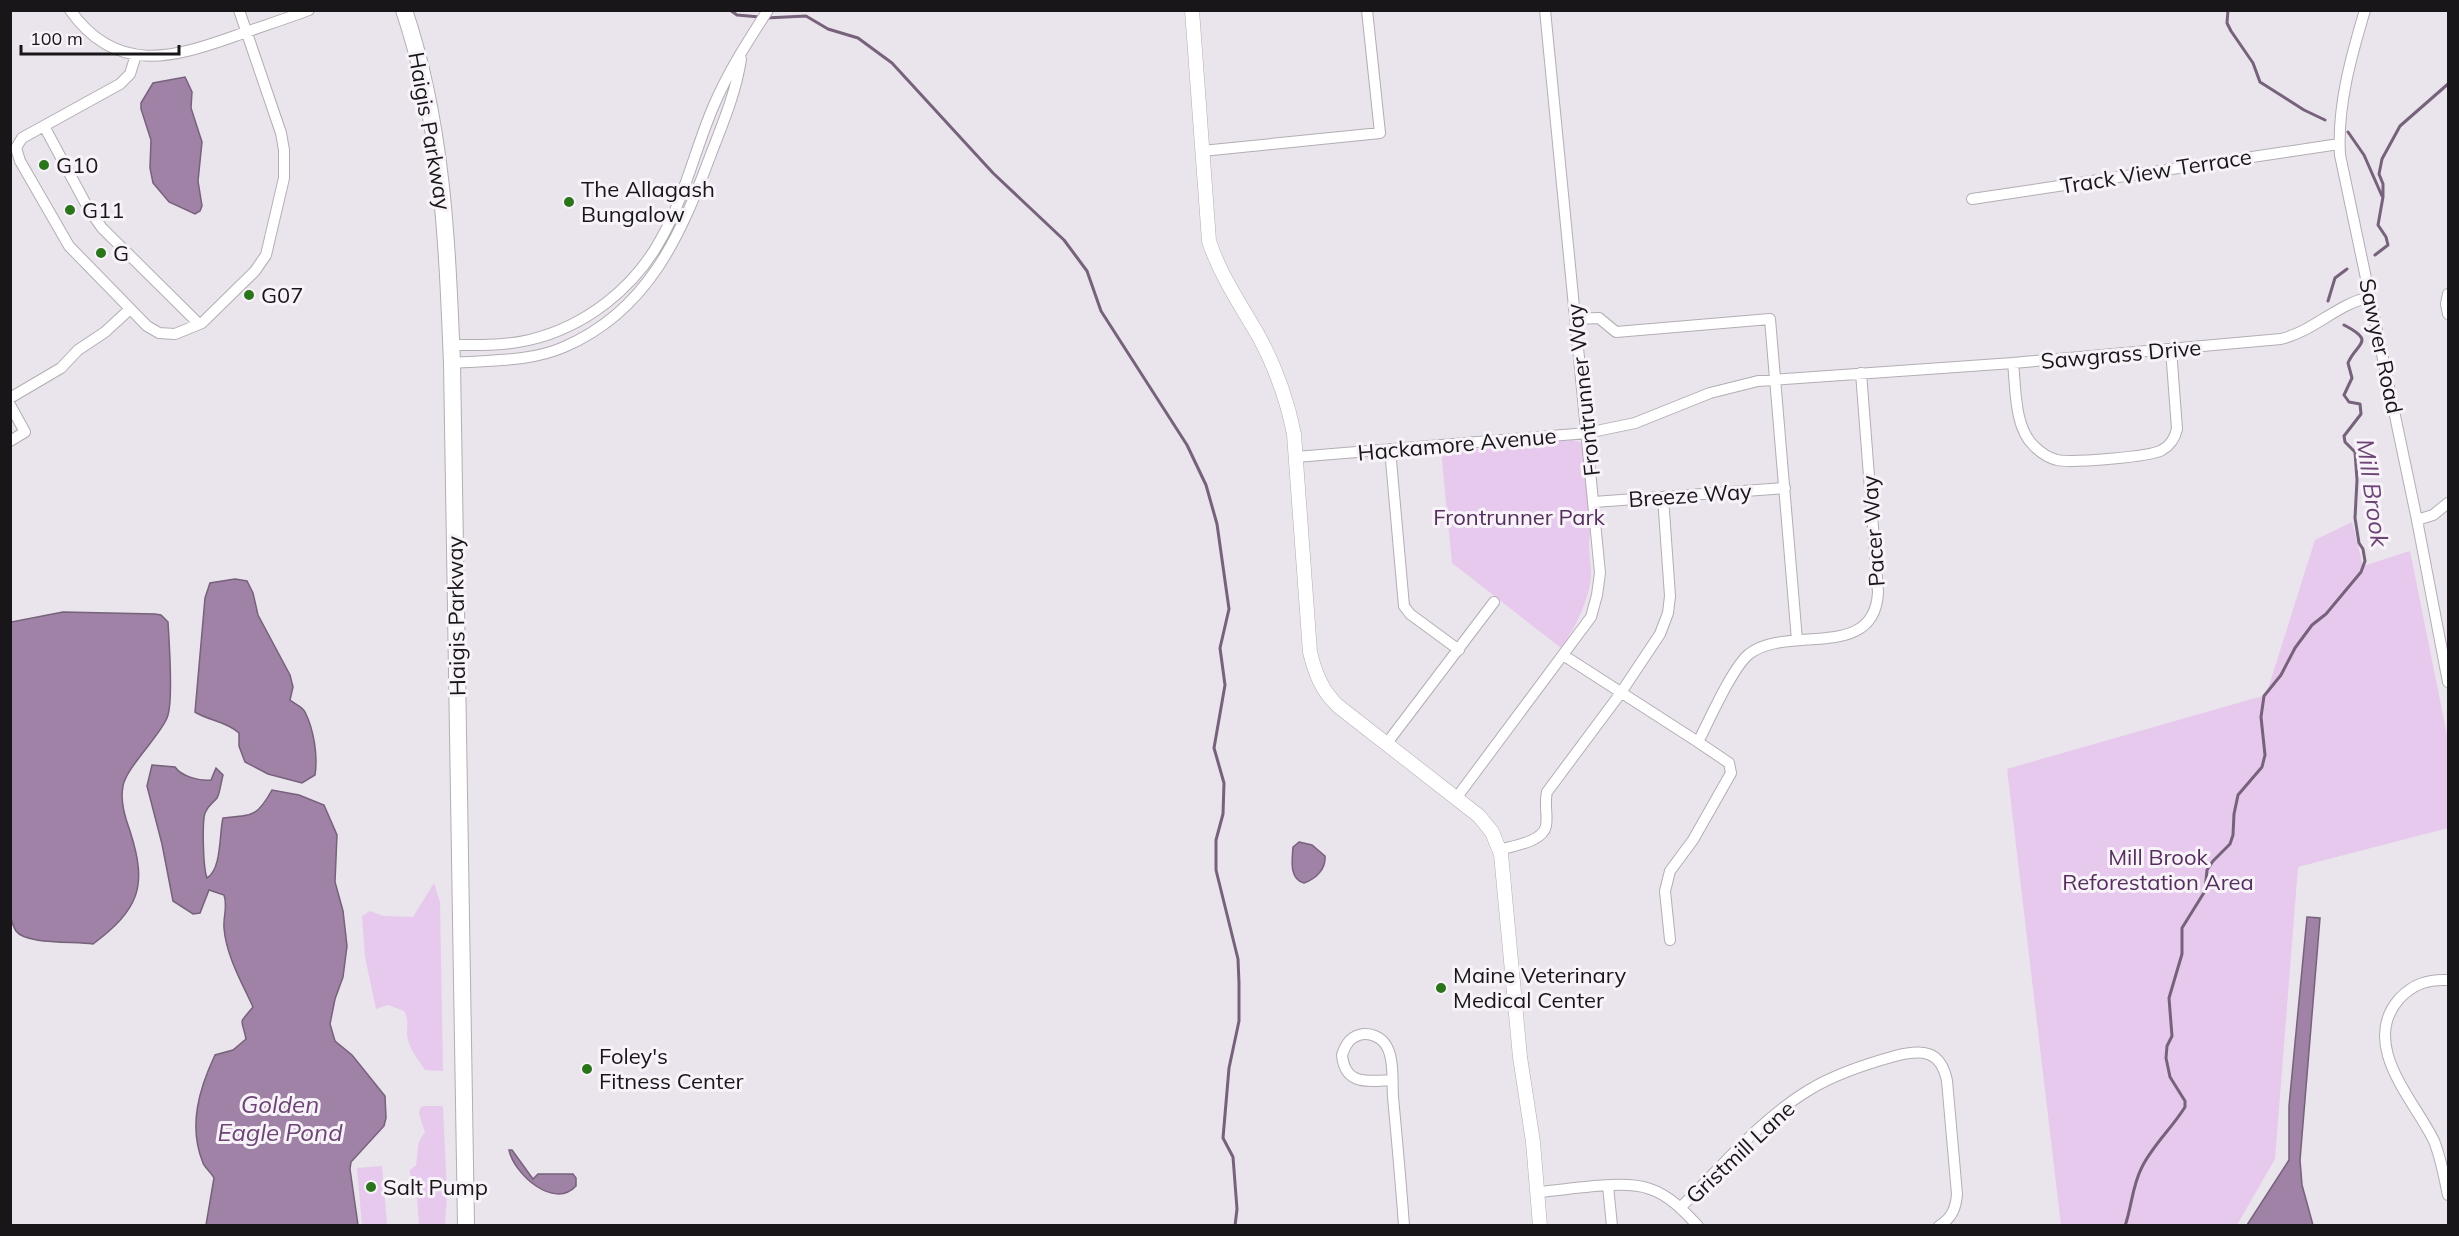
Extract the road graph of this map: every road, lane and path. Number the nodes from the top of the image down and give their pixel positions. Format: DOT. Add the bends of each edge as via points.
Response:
graph roads {
  1 [pos="70,10"];
  2 [pos="239,10"];
  3 [pos="309,10"];
  4 [pos="404,10"];
  5 [pos="768,10"];
  6 [pos="1192,10"];
  7 [pos="1367,10"];
  8 [pos="1545,10"];
  9 [pos="2365,10"];
  10 [pos="246,32"];
  11 [pos="743,49"];
  12 [pos="136,55"];
  13 [pos="44,126"];
  14 [pos="2339,144"];
  15 [pos="1202,151"];
  16 [pos="1972,199"];
  17 [pos="2448,294"];
  18 [pos="2370,297"];
  19 [pos="130,309"];
  20 [pos="2448,314"];
  21 [pos="1576,319"];
  22 [pos="199,324"];
  23 [pos="451,345"];
  24 [pos="2171,349"];
  25 [pos="452,363"];
  26 [pos="2013,363"];
  27 [pos="1861,373"];
  28 [pos="1777,380"];
  29 [pos="10,398"];
  30 [pos="10,405"];
  31 [pos="1587,434"];
  32 [pos="10,441"];
  33 [pos="1390,449"];
  34 [pos="1296,457"];
  35 [pos="1785,488"];
  36 [pos="1663,496"];
  37 [pos="1594,502"];
  38 [pos="2448,503"];
  39 [pos="2417,520"];
  40 [pos="1494,602"];
  41 [pos="2443,630"];
  42 [pos="1797,640"];
  43 [pos="1459,650"];
  44 [pos="1563,655"];
  45 [pos="2448,682"];
  46 [pos="1620,694"];
  47 [pos="1698,742"];
  48 [pos="1387,743"];
  49 [pos="1457,797"];
  50 [pos="1499,850"];
  51 [pos="1670,939"];
  52 [pos="2448,980"];
  53 [pos="1392,1080"];
  54 [pos="1608,1186"];
  55 [pos="1538,1192"];
  56 [pos="2448,1195"];
  57 [pos="1680,1208"];
  58 [pos="466,1226"];
  59 [pos="1404,1226"];
  60 [pos="1540,1226"];
  61 [pos="1612,1226"];
  62 [pos="1698,1226"];
  63 [pos="1939,1226"];
  1 -- 12 [label="street" via="107,45"];
  2 -- 10 [label="street"];
  3 -- 10 [label="street"];
  4 -- 23 [label="main road, Haigis Parkway" via="425,84 440,169 448,248"];
  5 -- 11 [label="street"];
  6 -- 15 [label="street"];
  7 -- 15 [label="street" via="1380,133"];
  8 -- 21 [label="street, Frontrunner Way"];
  9 -- 14 [label="street, Sawyer Road" via="2344,95"];
  10 -- 12 [label="street" via="176,55"];
  10 -- 22 [label="street" via="283,143 284,178 263,261"];
  11 -- 23 [label="street" via="714,105 662,237 621,292 589,315 529,340"];
  11 -- 25 [label="street" via="738,81 679,231 644,288 622,312 594,332 541,355"];
  12 -- 13 [label="street" via="130,74 120,84"];
  13 -- 19 [label="street" via="19,140 16,148 20,161 69,246"];
  13 -- 22 [label="street" via="102,228"];
  14 -- 16 [label="street, Track View Terrace"];
  14 -- 18 [label="street, Sawyer Road"];
  15 -- 34 [label="street" via="1209,241 1281,386"];
  17 -- 20 [label="street"];
  18 -- 24 [label="street, Sawgrass Drive" via="2343,306 2291,337"];
  18 -- 39 [label="street, Sawyer Road"];
  19 -- 22 [label="street" via="159,333 175,334"];
  19 -- 29 [label="street" via="61,368"];
  21 -- 28 [label="street" via="1599,318 1616,332 1770,319"];
  21 -- 31 [label="street, Frontrunner Way"];
  23 -- 25 [label="main road, Haigis Parkway"];
  24 -- 26 [label="street, Sawgrass Drive"];
  24 -- 26 [label="street" via="2177,429 2167,447 2148,454 2065,460 2045,454 2030,441 2021,424"];
  25 -- 58 [label="main road, Haigis Parkway"];
  26 -- 27 [label="street, Sawgrass Drive"];
  27 -- 28 [label="street, Hackamore Avenue"];
  27 -- 42 [label="street, Pacer Way" via="1878,601 1867,623 1854,633"];
  28 -- 31 [label="street, Hackamore Avenue" via="1730,388 1635,423"];
  28 -- 35 [label="street"];
  30 -- 32 [label="street" via="25,432"];
  31 -- 33 [label="street, Hackamore Avenue"];
  31 -- 37 [label="street, Frontrunner Way"];
  33 -- 34 [label="street, Hackamore Avenue"];
  33 -- 43 [label="street" via="1404,606"];
  34 -- 48 [label="street" via="1314,668 1333,701"];
  35 -- 36 [label="street, Breeze Way"];
  35 -- 42 [label="street"];
  36 -- 37 [label="street, Breeze Way"];
  36 -- 46 [label="street" via="1668,613 1660,634"];
  37 -- 44 [label="street, Frontrunner Way" via="1598,595 1591,617"];
  38 -- 39 [label="street" via="2433,515"];
  39 -- 41 [label="street, Sawyer Road"];
  40 -- 43 [label="street"];
  41 -- 45 [label="street, Sawyer Road"];
  42 -- 47 [label="street, Pacer Way" via="1762,647 1743,660"];
  43 -- 48 [label="street"];
  44 -- 46 [label="street"];
  44 -- 49 [label="street, Frontrunner Way"];
  46 -- 47 [label="street"];
  46 -- 50 [label="street" via="1547,792 1544,832"];
  47 -- 51 [label="street" via="1732,768 1693,840 1670,871 1665,891"];
  48 -- 49 [label="street"];
  49 -- 50 [label="street" via="1488,826"];
  50 -- 55 [label="street"];
  52 -- 56 [label="street" via="2423,982 2403,995 2390,1013 2386,1037 2399,1083 2434,1143"];
  53 -- 53 [label="street" via="1384,1042 1364,1034 1349,1041 1342,1055 1352,1077"];
  53 -- 59 [label="street"];
  54 -- 55 [label="street, Gristmill Lane"];
  54 -- 57 [label="street, Gristmill Lane" via="1650,1189"];
  54 -- 61 [label="street"];
  55 -- 60 [label="street"];
  57 -- 62 [label="street, Gristmill Lane"];
  57 -- 63 [label="street, Gristmill Lane" via="1763,1126 1810,1089 1864,1066 1919,1052 1942,1064 1947,1082 1957,1201 1950,1217"];
}
